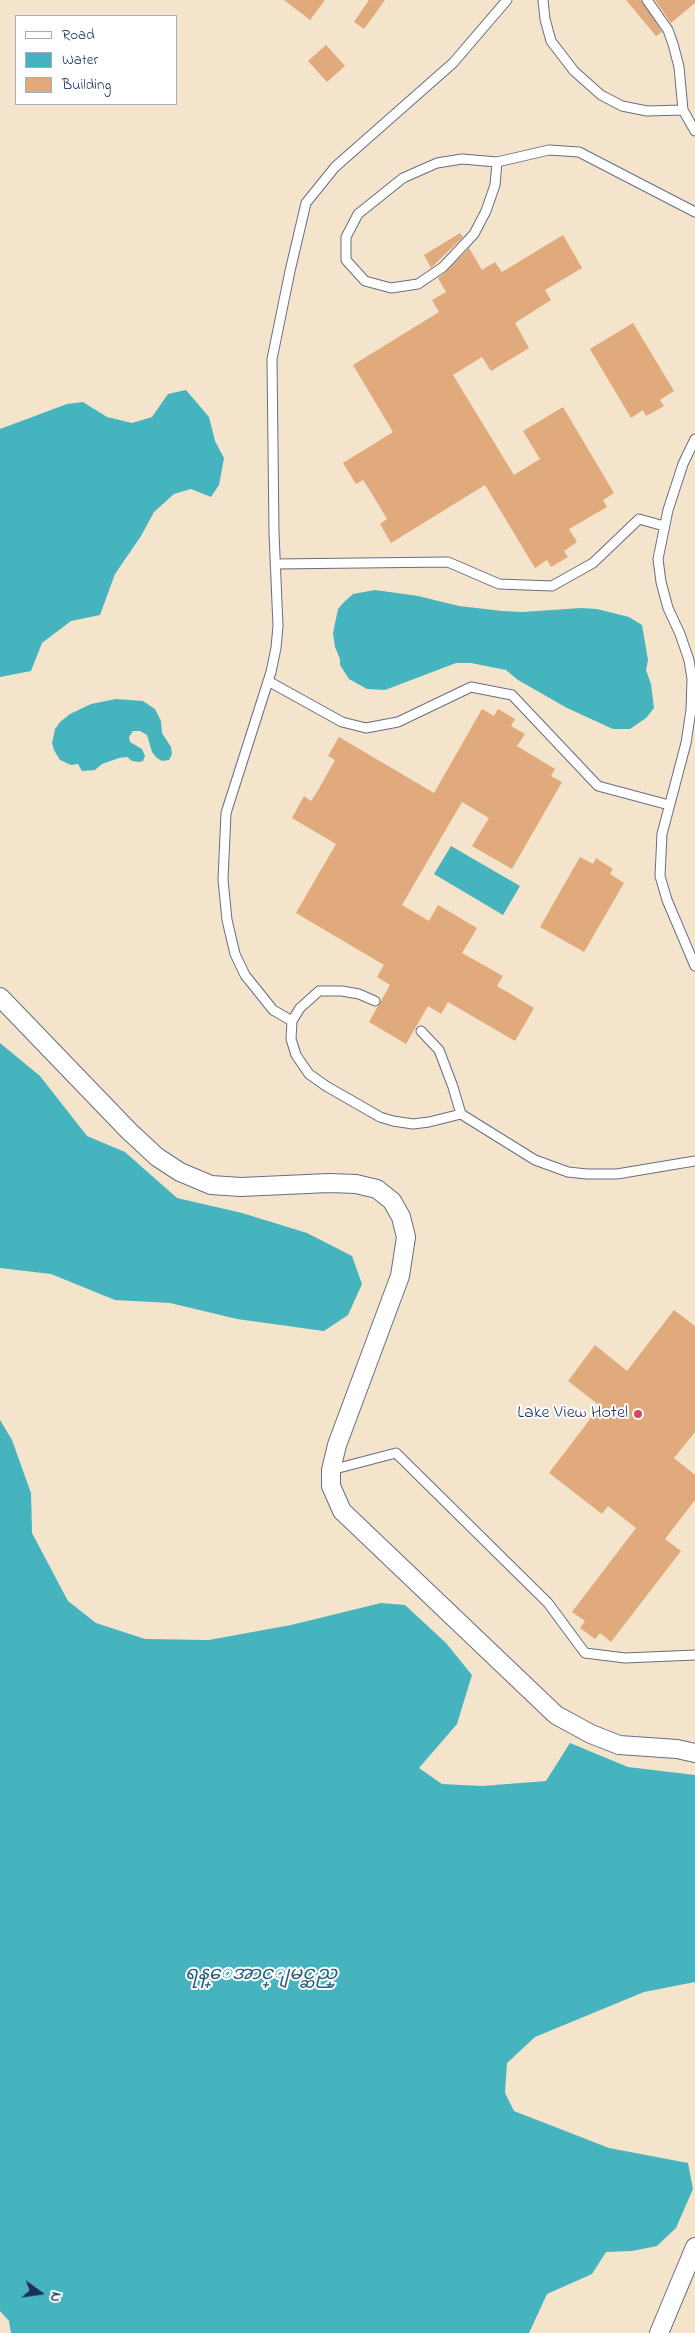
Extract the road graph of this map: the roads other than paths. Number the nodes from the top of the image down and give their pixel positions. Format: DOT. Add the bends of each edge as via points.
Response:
graph roads {
  1 [pos="507,0"];
  2 [pos="543,0"];
  3 [pos="647,0"];
  4 [pos="683,110"];
  5 [pos="695,131"];
  6 [pos="497,162"];
  7 [pos="695,212"];
  8 [pos="695,439"];
  9 [pos="664,526"];
  10 [pos="275,564"];
  11 [pos="268,681"];
  12 [pos="669,805"];
  13 [pos="695,966"];
  14 [pos="0,997"];
  15 [pos="375,1001"];
  16 [pos="292,1021"];
  17 [pos="421,1031"];
  18 [pos="461,1114"];
  19 [pos="695,1161"];
  20 [pos="331,1470"];
  21 [pos="695,1655"];
  22 [pos="695,1753"];
  23 [pos="695,2247"];
  24 [pos="659,2333"];
  1 -- 10 [label="lane" via="453,63 334,167 306,203 272,359"];
  2 -- 4 [label="lane" via="551,41 574,70 601,95 622,106 647,111"];
  3 -- 4 [label="lane" via="668,30 673,44"];
  4 -- 5 [label="lane"];
  6 -- 6 [label="lane" via="462,160 437,163 403,178 358,214 346,237 346,260 365,281 391,288 418,284 443,267 474,234 495,185"];
  6 -- 7 [label="lane" via="549,150 579,152"];
  8 -- 9 [label="lane" via="683,464"];
  9 -- 10 [label="lane" via="639,519 593,564 552,586 499,584 448,562"];
  9 -- 12 [label="lane" via="658,559 660,582 689,660 692,679 686,743"];
  10 -- 11 [label="lane" via="278,626"];
  11 -- 12 [label="lane" via="342,722 366,728 398,722 471,687 512,695 598,786"];
  11 -- 16 [label="lane" via="226,813 223,880 235,954 273,1010"];
  12 -- 13 [label="lane" via="662,834 660,876"];
  14 -- 20 [label="street" via="129,1131 157,1157 180,1172 211,1185 356,1184 377,1189 392,1200 402,1217 406,1237 400,1276 337,1445"];
  15 -- 16 [label="lane" via="359,994 319,991 300,1008"];
  16 -- 18 [label="lane" via="291,1039 296,1055 309,1074 372,1112 386,1119 413,1124"];
  17 -- 18 [label="lane" via="439,1050"];
  18 -- 19 [label="lane" via="534,1160 568,1172 617,1174"];
  20 -- 21 [label="lane" via="396,1452 548,1603 585,1653 625,1658"];
  20 -- 22 [label="street" via="331,1486 342,1511 556,1715 619,1745"];
  23 -- 24 [label="street"];
}
